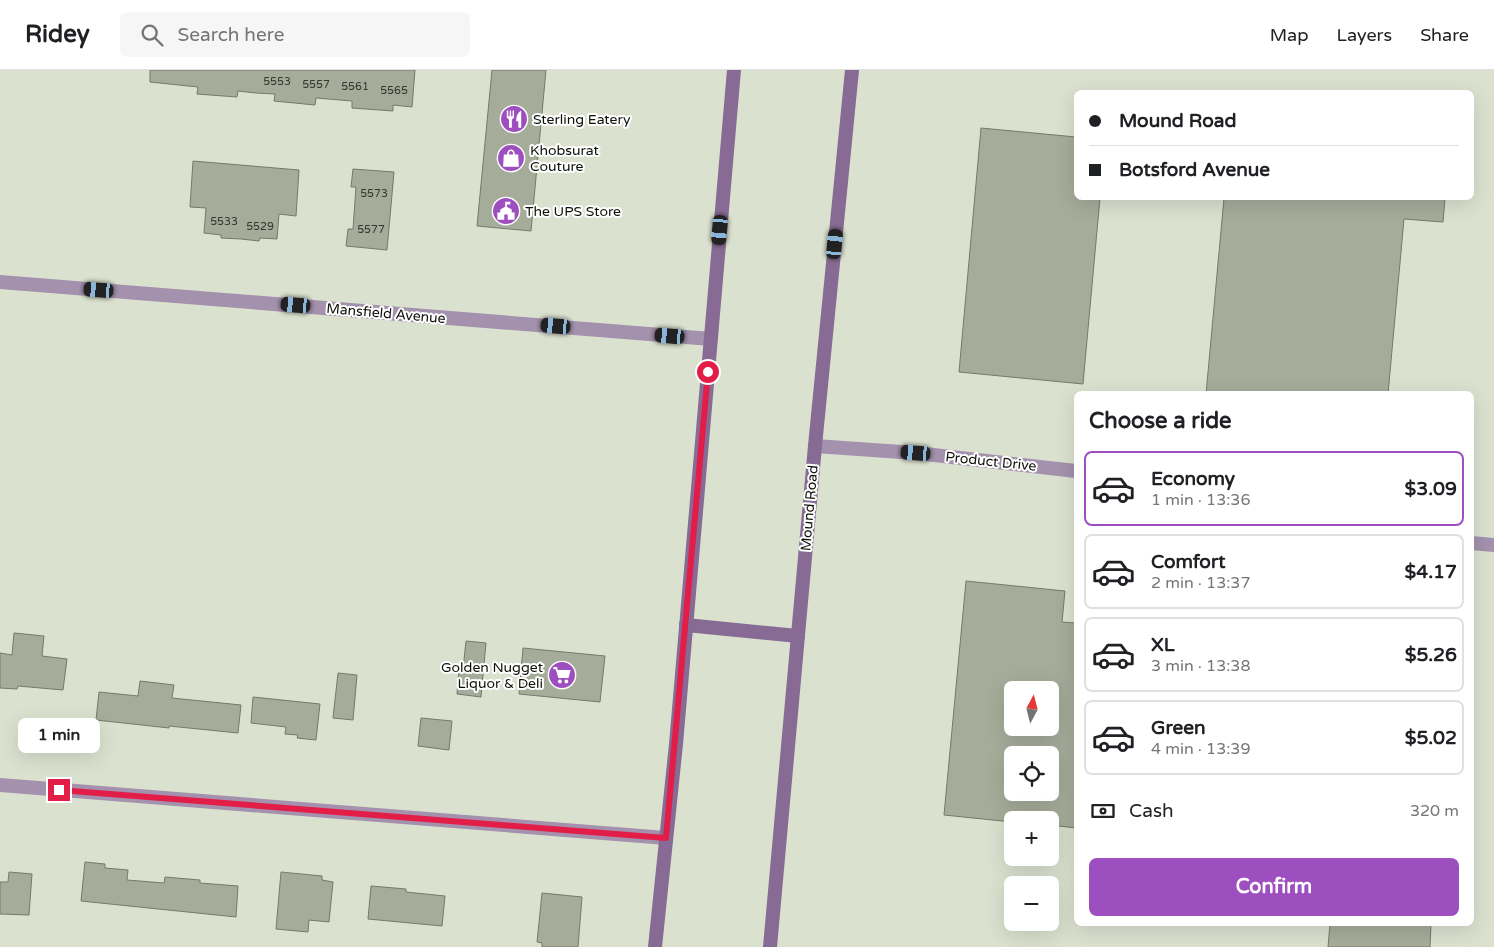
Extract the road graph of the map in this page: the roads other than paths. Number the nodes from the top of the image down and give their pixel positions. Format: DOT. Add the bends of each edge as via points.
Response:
graph roads {
  1 [pos="734,70"];
  2 [pos="852,70"];
  3 [pos="0,282"];
  4 [pos="711,339"];
  5 [pos="815,446"];
  6 [pos="1074,471"];
  7 [pos="1474,543"];
  8 [pos="1494,545"];
  9 [pos="686,625"];
  10 [pos="798,636"];
  11 [pos="0,785"];
  12 [pos="666,838"];
  13 [pos="655,947"];
  14 [pos="770,947"];
  1 -- 4 [label="main road"];
  2 -- 5 [label="main road, Mound Road"];
  3 -- 4 [label="street, Mansfield Avenue"];
  4 -- 9 [label="main road"];
  5 -- 6 [label="street, Product Drive" via="916,453"];
  5 -- 10 [label="main road, Mound Road"];
  7 -- 8 [label="street"];
  9 -- 10 [label="main road"];
  9 -- 12 [label="main road"];
  10 -- 14 [label="main road, Mound Road"];
  11 -- 12 [label="street"];
  12 -- 13 [label="main road"];
}
